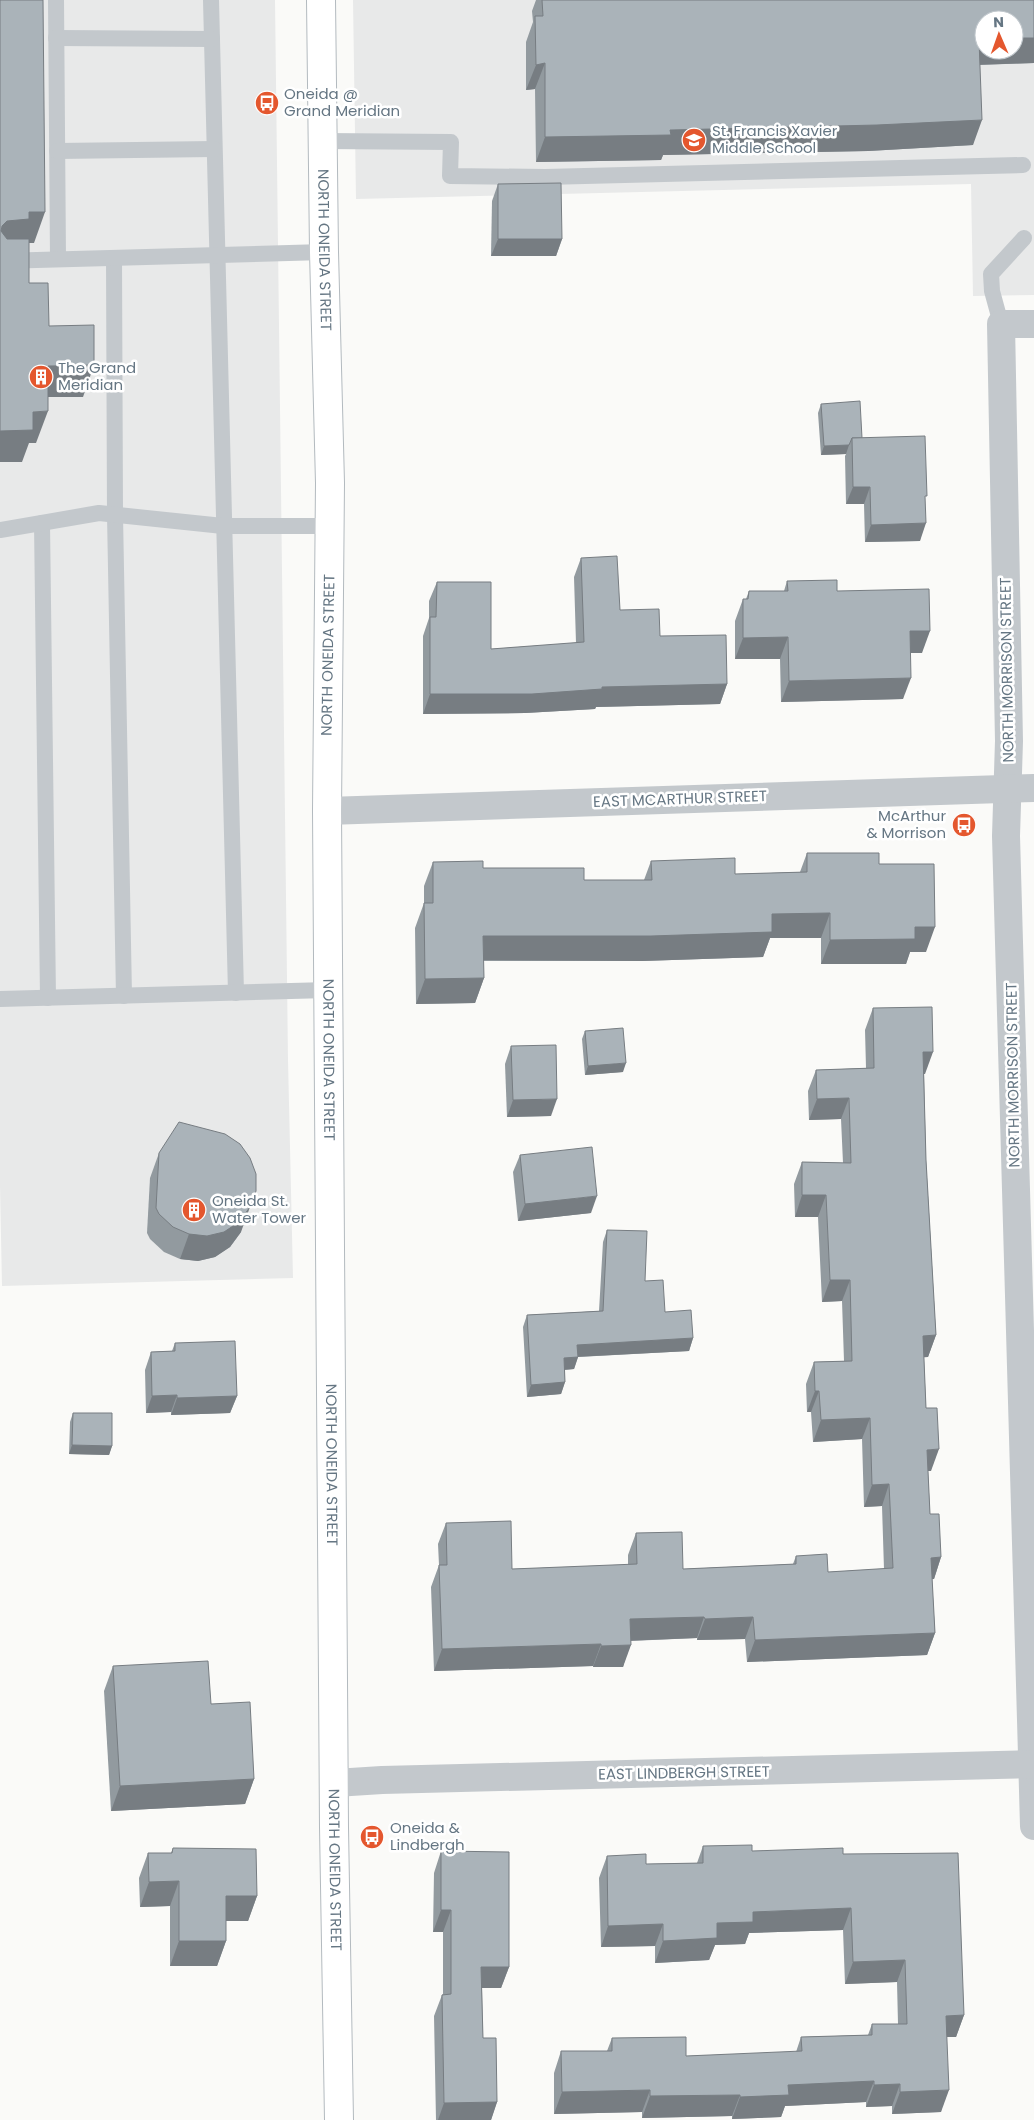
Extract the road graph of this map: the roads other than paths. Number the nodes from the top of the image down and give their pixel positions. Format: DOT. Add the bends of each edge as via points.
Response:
graph roads {
  1 [pos="56,0"];
  2 [pos="211,0"];
  3 [pos="321,0"];
  4 [pos="56,38"];
  5 [pos="212,39"];
  6 [pos="323,141"];
  7 [pos="214,149"];
  8 [pos="57,151"];
  9 [pos="1023,165"];
  10 [pos="1024,238"];
  11 [pos="324,252"];
  12 [pos="216,255"];
  13 [pos="114,258"];
  14 [pos="58,259"];
  15 [pos="0,261"];
  16 [pos="1001,324"];
  17 [pos="1034,324"];
  18 [pos="115,515"];
  19 [pos="42,523"];
  20 [pos="223,526"];
  21 [pos="330,526"];
  22 [pos="0,530"];
  23 [pos="1021,788"];
  24 [pos="327,811"];
  25 [pos="328,990"];
  26 [pos="236,993"];
  27 [pos="124,996"];
  28 [pos="48,998"];
  29 [pos="0,999"];
  30 [pos="1026,1255"];
  31 [pos="1033,1764"];
  32 [pos="335,1783"];
  33 [pos="1034,1826"];
  34 [pos="339,2120"];
  1 -- 4 [label="lane"];
  2 -- 5 [label="lane"];
  3 -- 6 [label="main road, NORTH ONEIDA STREET"];
  4 -- 5 [label="lane"];
  4 -- 8 [label="lane"];
  5 -- 7 [label="lane"];
  6 -- 9 [label="lane" via="451,142 450,176 545,177"];
  6 -- 11 [label="main road, NORTH ONEIDA STREET"];
  7 -- 8 [label="lane"];
  7 -- 12 [label="lane"];
  8 -- 14 [label="lane"];
  10 -- 16 [label="lane" via="991,274"];
  11 -- 12 [label="lane"];
  11 -- 21 [label="main road, NORTH ONEIDA STREET"];
  12 -- 13 [label="lane"];
  12 -- 20 [label="lane"];
  13 -- 14 [label="lane"];
  13 -- 18 [label="lane"];
  14 -- 15 [label="lane"];
  16 -- 17 [label="street"];
  16 -- 23 [label="street, NORTH MORRISON STREET" via="1009,732"];
  18 -- 19 [label="lane" via="99,513"];
  18 -- 20 [label="lane"];
  18 -- 27 [label="lane"];
  19 -- 22 [label="lane"];
  19 -- 28 [label="lane"];
  20 -- 21 [label="lane"];
  20 -- 26 [label="lane"];
  21 -- 24 [label="main road, NORTH ONEIDA STREET"];
  23 -- 24 [label="street, EAST MCARTHUR STREET"];
  23 -- 30 [label="street, NORTH MORRISON STREET" via="1006,836"];
  24 -- 25 [label="main road, NORTH ONEIDA STREET"];
  25 -- 26 [label="lane"];
  25 -- 32 [label="main road, NORTH ONEIDA STREET"];
  26 -- 27 [label="lane"];
  27 -- 28 [label="lane"];
  28 -- 29 [label="lane"];
  30 -- 31 [label="street, NORTH MORRISON STREET"];
  31 -- 32 [label="street, EAST LINDBERGH STREET"];
  31 -- 33 [label="street, NORTH MORRISON STREET"];
  32 -- 34 [label="main road, NORTH ONEIDA STREET"];
}
